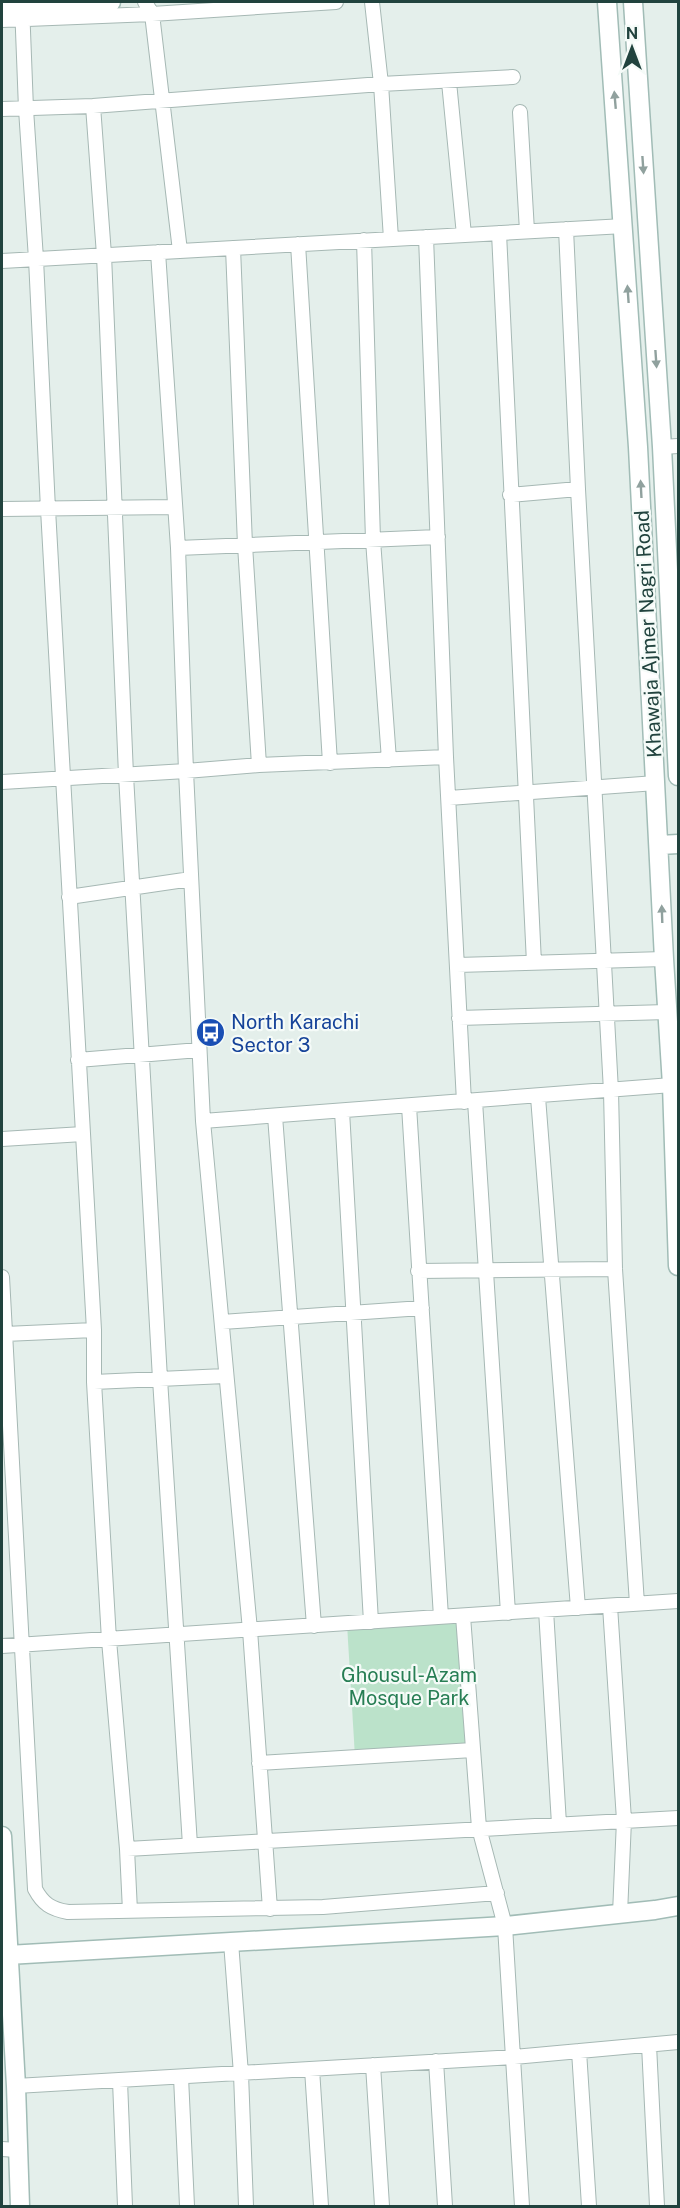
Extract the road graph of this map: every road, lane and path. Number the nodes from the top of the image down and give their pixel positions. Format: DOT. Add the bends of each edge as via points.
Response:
graph roads {
  1 [pos="111,2"];
  2 [pos="336,2"];
  3 [pos="372,2"];
  4 [pos="607,2"];
  5 [pos="633,2"];
  6 [pos="2,6"];
  7 [pos="149,8"];
  8 [pos="22,12"];
  9 [pos="2,20"];
  10 [pos="513,77"];
  11 [pos="449,82"];
  12 [pos="381,84"];
  13 [pos="162,101"];
  14 [pos="93,106"];
  15 [pos="26,109"];
  16 [pos="2,110"];
  17 [pos="520,112"];
  18 [pos="624,226"];
  19 [pos="566,229"];
  20 [pos="527,231"];
  21 [pos="499,233"];
  22 [pos="464,235"];
  23 [pos="426,237"];
  24 [pos="391,239"];
  25 [pos="364,240"];
  26 [pos="298,244"];
  27 [pos="233,248"];
  28 [pos="180,251"];
  29 [pos="159,252"];
  30 [pos="104,255"];
  31 [pos="36,259"];
  32 [pos="2,261"];
  33 [pos="670,446"];
  34 [pos="578,489"];
  35 [pos="510,495"];
  36 [pos="174,507"];
  37 [pos="2,509"];
  38 [pos="48,509"];
  39 [pos="114,509"];
  40 [pos="438,537"];
  41 [pos="373,540"];
  42 [pos="315,542"];
  43 [pos="245,545"];
  44 [pos="178,549"];
  45 [pos="677,695"];
  46 [pos="446,757"];
  47 [pos="389,760"];
  48 [pos="330,763"];
  49 [pos="259,765"];
  50 [pos="186,771"];
  51 [pos="126,775"];
  52 [pos="678,776"];
  53 [pos="63,778"];
  54 [pos="2,782"];
  55 [pos="656,783"];
  56 [pos="595,788"];
  57 [pos="526,793"];
  58 [pos="448,798"];
  59 [pos="660,844"];
  60 [pos="678,844"];
  61 [pos="191,879"];
  62 [pos="133,889"];
  63 [pos="69,897"];
  64 [pos="664,959"];
  65 [pos="604,961"];
  66 [pos="534,963"];
  67 [pos="457,965"];
  68 [pos="667,1012"];
  69 [pos="606,1013"];
  70 [pos="459,1018"];
  71 [pos="200,1050"];
  72 [pos="142,1056"];
  73 [pos="78,1060"];
  74 [pos="672,1085"];
  75 [pos="611,1091"];
  76 [pos="538,1097"];
  77 [pos="470,1102"];
  78 [pos="409,1106"];
  79 [pos="342,1111"];
  80 [pos="275,1116"];
  81 [pos="203,1122"];
  82 [pos="83,1134"];
  83 [pos="676,1138"];
  84 [pos="2,1139"];
  85 [pos="678,1266"];
  86 [pos="551,1269"];
  87 [pos="615,1269"];
  88 [pos="486,1270"];
  89 [pos="418,1271"];
  90 [pos="2,1277"];
  91 [pos="422,1308"];
  92 [pos="354,1312"];
  93 [pos="290,1316"];
  94 [pos="222,1322"];
  95 [pos="94,1330"];
  96 [pos="5,1334"];
  97 [pos="225,1376"];
  98 [pos="160,1379"];
  99 [pos="94,1382"];
  100 [pos="678,1601"];
  101 [pos="637,1604"];
  102 [pos="610,1606"];
  103 [pos="578,1608"];
  104 [pos="546,1610"];
  105 [pos="508,1613"];
  106 [pos="463,1616"];
  107 [pos="441,1617"];
  108 [pos="371,1622"];
  109 [pos="314,1626"];
  110 [pos="250,1630"];
  111 [pos="176,1635"];
  112 [pos="109,1640"];
  113 [pos="22,1645"];
  114 [pos="2,1646"];
  115 [pos="473,1750"];
  116 [pos="259,1763"];
  117 [pos="678,1818"];
  118 [pos="624,1820"];
  119 [pos="559,1824"];
  120 [pos="479,1828"];
  121 [pos="2,1836"];
  122 [pos="264,1841"];
  123 [pos="190,1845"];
  124 [pos="127,1849"];
  125 [pos="496,1893"];
  126 [pos="678,1906"];
  127 [pos="270,1909"];
  128 [pos="654,1910"];
  129 [pos="130,1911"];
  130 [pos="3,1912"];
  131 [pos="678,1913"];
  132 [pos="620,1914"];
  133 [pos="505,1926"];
  134 [pos="231,1942"];
  135 [pos="4,1956"];
  136 [pos="678,2042"];
  137 [pos="649,2045"];
  138 [pos="579,2051"];
  139 [pos="514,2056"];
  140 [pos="436,2061"];
  141 [pos="373,2065"];
  142 [pos="312,2069"];
  143 [pos="241,2074"];
  144 [pos="181,2077"];
  145 [pos="120,2081"];
  146 [pos="16,2086"];
  147 [pos="9,2149"];
  148 [pos="20,2206"];
  149 [pos="125,2206"];
  150 [pos="187,2206"];
  151 [pos="246,2206"];
  152 [pos="321,2206"];
  153 [pos="382,2206"];
  154 [pos="445,2206"];
  155 [pos="522,2206"];
  156 [pos="588,2206"];
  157 [pos="657,2206"];
  1 -- 8 [label="main road"];
  2 -- 7 [label="street"];
  3 -- 12 [label="street"];
  18 -- 4 [label="main road, Khawaja Ajmer Nagri Road, one-way"];
  5 -- 33 [label="main road, Khawaja Ajmer Nagri Road, one-way"];
  6 -- 8 [label="main road"];
  7 -- 8 [label="street"];
  7 -- 13 [label="street"];
  8 -- 9 [label="street"];
  8 -- 15 [label="street"];
  10 -- 11 [label="street"];
  11 -- 12 [label="street"];
  11 -- 22 [label="street"];
  12 -- 13 [label="street"];
  12 -- 24 [label="street"];
  13 -- 14 [label="street"];
  13 -- 28 [label="street"];
  14 -- 15 [label="street"];
  14 -- 30 [label="street"];
  15 -- 16 [label="street"];
  15 -- 31 [label="street"];
  17 -- 20 [label="street"];
  18 -- 19 [label="street"];
  55 -- 18 [label="main road, Khawaja Ajmer Nagri Road, one-way"];
  19 -- 20 [label="street"];
  19 -- 34 [label="street"];
  20 -- 21 [label="street"];
  21 -- 22 [label="street"];
  21 -- 35 [label="street"];
  22 -- 23 [label="street"];
  23 -- 24 [label="street"];
  23 -- 40 [label="street"];
  24 -- 25 [label="street"];
  25 -- 26 [label="street"];
  25 -- 41 [label="street"];
  26 -- 27 [label="street"];
  26 -- 42 [label="street"];
  27 -- 28 [label="street"];
  27 -- 43 [label="street"];
  28 -- 29 [label="street"];
  29 -- 30 [label="street"];
  29 -- 36 [label="street"];
  30 -- 31 [label="street"];
  30 -- 39 [label="street"];
  31 -- 32 [label="street"];
  31 -- 38 [label="street"];
  33 -- 45 [label="main road, Khawaja Ajmer Nagri Road"];
  34 -- 35 [label="street"];
  34 -- 56 [label="street"];
  35 -- 57 [label="street"];
  36 -- 39 [label="street"];
  36 -- 44 [label="street"];
  37 -- 38 [label="street"];
  38 -- 39 [label="street"];
  38 -- 53 [label="street"];
  39 -- 51 [label="street"];
  40 -- 41 [label="street"];
  40 -- 46 [label="street"];
  41 -- 42 [label="street"];
  41 -- 47 [label="street"];
  42 -- 43 [label="street"];
  42 -- 48 [label="street"];
  43 -- 44 [label="street"];
  43 -- 49 [label="street"];
  44 -- 50 [label="street"];
  45 -- 52 [label="main road, Khawaja Ajmer Nagri Road"];
  46 -- 47 [label="street"];
  46 -- 58 [label="street"];
  47 -- 48 [label="street"];
  48 -- 49 [label="street"];
  49 -- 50 [label="street"];
  50 -- 51 [label="street"];
  50 -- 61 [label="street"];
  51 -- 53 [label="street"];
  51 -- 62 [label="street"];
  53 -- 54 [label="street"];
  53 -- 63 [label="street"];
  55 -- 56 [label="street"];
  55 -- 59 [label="main road, Khawaja Ajmer Nagri Road"];
  56 -- 57 [label="street"];
  56 -- 65 [label="street"];
  57 -- 58 [label="street"];
  57 -- 66 [label="street"];
  58 -- 67 [label="street"];
  59 -- 60 [label="main road"];
  64 -- 59 [label="main road, Khawaja Ajmer Nagri Road, one-way"];
  61 -- 62 [label="street"];
  61 -- 71 [label="street"];
  62 -- 63 [label="street"];
  62 -- 72 [label="street"];
  63 -- 73 [label="street"];
  64 -- 65 [label="street"];
  64 -- 68 [label="main road, Khawaja Ajmer Nagri Road"];
  65 -- 66 [label="street"];
  65 -- 69 [label="street"];
  66 -- 67 [label="street"];
  67 -- 70 [label="street"];
  68 -- 69 [label="street"];
  68 -- 74 [label="main road, Khawaja Ajmer Nagri Road"];
  69 -- 70 [label="street"];
  69 -- 75 [label="street"];
  70 -- 77 [label="street"];
  71 -- 72 [label="street"];
  71 -- 81 [label="street"];
  72 -- 73 [label="street"];
  72 -- 98 [label="street"];
  73 -- 82 [label="street"];
  74 -- 75 [label="street"];
  74 -- 83 [label="main road, Khawaja Ajmer Nagri Road"];
  75 -- 76 [label="street"];
  75 -- 87 [label="street"];
  76 -- 77 [label="street"];
  76 -- 86 [label="street"];
  77 -- 78 [label="street"];
  77 -- 88 [label="street"];
  78 -- 79 [label="street"];
  78 -- 89 [label="street"];
  79 -- 80 [label="street"];
  79 -- 92 [label="street"];
  80 -- 81 [label="street"];
  80 -- 93 [label="street"];
  81 -- 94 [label="street"];
  82 -- 84 [label="street"];
  82 -- 95 [label="street"];
  83 -- 85 [label="main road, Khawaja Ajmer Nagri Road"];
  86 -- 87 [label="street"];
  86 -- 88 [label="street"];
  86 -- 103 [label="street"];
  87 -- 101 [label="street"];
  88 -- 89 [label="street"];
  88 -- 105 [label="street"];
  89 -- 91 [label="street"];
  90 -- 96 [label="street"];
  91 -- 92 [label="street"];
  91 -- 107 [label="street"];
  92 -- 93 [label="street"];
  92 -- 108 [label="street"];
  93 -- 94 [label="street"];
  93 -- 109 [label="street"];
  94 -- 97 [label="street"];
  95 -- 96 [label="street"];
  95 -- 99 [label="street"];
  96 -- 113 [label="street"];
  97 -- 98 [label="street"];
  97 -- 110 [label="street"];
  98 -- 99 [label="street"];
  98 -- 111 [label="street"];
  99 -- 112 [label="street"];
  100 -- 101 [label="street"];
  101 -- 102 [label="street"];
  102 -- 103 [label="street"];
  102 -- 118 [label="street"];
  103 -- 104 [label="street"];
  104 -- 105 [label="street"];
  104 -- 119 [label="street"];
  105 -- 106 [label="street"];
  106 -- 107 [label="street"];
  106 -- 115 [label="street"];
  107 -- 108 [label="street"];
  108 -- 109 [label="street"];
  109 -- 110 [label="street"];
  110 -- 111 [label="street"];
  110 -- 116 [label="street"];
  111 -- 112 [label="street"];
  111 -- 123 [label="street"];
  112 -- 113 [label="street"];
  112 -- 124 [label="street"];
  113 -- 114 [label="street"];
  113 -- 129 [label="street" via="35,1889 53,1909"];
  115 -- 116 [label="street"];
  115 -- 120 [label="street"];
  116 -- 122 [label="street"];
  117 -- 118 [label="street"];
  118 -- 119 [label="street"];
  118 -- 132 [label="street"];
  119 -- 120 [label="street"];
  120 -- 122 [label="street"];
  120 -- 125 [label="street"];
  121 -- 130 [label="main road"];
  122 -- 123 [label="street"];
  122 -- 127 [label="street"];
  123 -- 124 [label="street"];
  124 -- 129 [label="street"];
  125 -- 127 [label="street"];
  125 -- 133 [label="street"];
  126 -- 128 [label="main road"];
  127 -- 129 [label="street"];
  128 -- 131 [label="main road"];
  128 -- 132 [label="main road"];
  130 -- 135 [label="main road"];
  132 -- 133 [label="main road"];
  133 -- 134 [label="main road"];
  133 -- 139 [label="street"];
  134 -- 135 [label="main road"];
  134 -- 143 [label="street"];
  135 -- 146 [label="main road"];
  136 -- 137 [label="street"];
  137 -- 138 [label="street"];
  137 -- 157 [label="street"];
  138 -- 139 [label="street"];
  138 -- 156 [label="street"];
  139 -- 140 [label="street"];
  139 -- 155 [label="street"];
  140 -- 141 [label="street"];
  140 -- 154 [label="street"];
  141 -- 142 [label="street"];
  141 -- 153 [label="street"];
  142 -- 143 [label="street"];
  142 -- 152 [label="street"];
  143 -- 144 [label="street"];
  143 -- 151 [label="street"];
  144 -- 145 [label="street"];
  144 -- 150 [label="street"];
  145 -- 146 [label="street"];
  145 -- 149 [label="street"];
  146 -- 147 [label="main road"];
  147 -- 148 [label="main road"];
}
